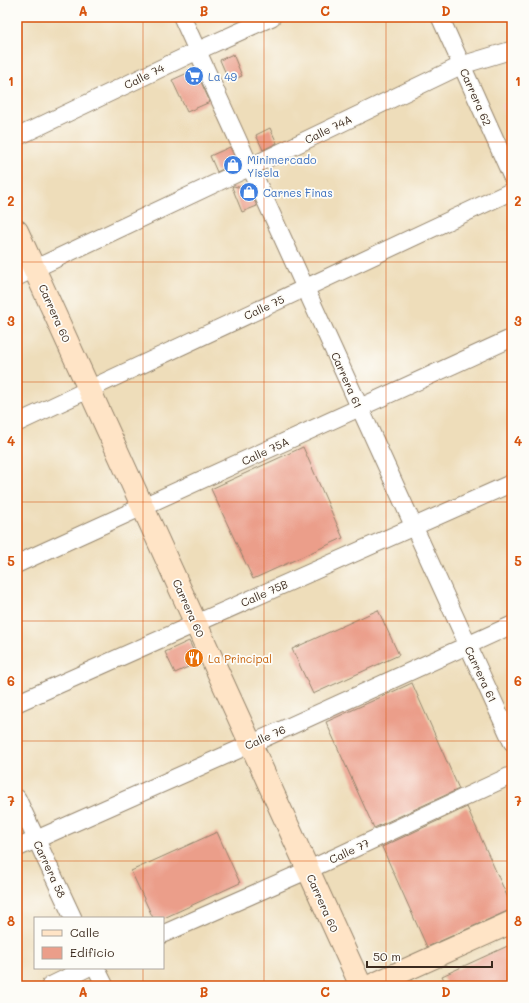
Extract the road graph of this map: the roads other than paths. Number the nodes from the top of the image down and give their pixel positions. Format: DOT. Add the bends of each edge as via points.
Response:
graph roads {
  1 [pos="182,17"];
  2 [pos="272,17"];
  3 [pos="440,17"];
  4 [pos="512,50"];
  5 [pos="197,51"];
  6 [pos="462,65"];
  7 [pos="17,137"];
  8 [pos="250,167"];
  9 [pos="512,177"];
  10 [pos="512,191"];
  11 [pos="17,231"];
  12 [pos="26,273"];
  13 [pos="305,288"];
  14 [pos="512,338"];
  15 [pos="89,390"];
  16 [pos="359,407"];
  17 [pos="17,423"];
  18 [pos="512,483"];
  19 [pos="143,508"];
  20 [pos="414,527"];
  21 [pos="17,564"];
  22 [pos="195,623"];
  23 [pos="512,625"];
  24 [pos="468,645"];
  25 [pos="17,703"];
  26 [pos="512,742"];
  27 [pos="250,744"];
  28 [pos="512,776"];
  29 [pos="17,798"];
  30 [pos="36,839"];
  31 [pos="17,848"];
  32 [pos="308,870"];
  33 [pos="73,917"];
  34 [pos="512,922"];
  35 [pos="164,934"];
  36 [pos="85,969"];
  37 [pos="96,969"];
  38 [pos="50,986"];
  39 [pos="104,986"];
  40 [pos="361,986"];
  41 [pos="370,986"];
  1 -- 5 [label="street, Carrera 61"];
  2 -- 5 [label="street, Calle 74"];
  3 -- 6 [label="street, Carrera 62"];
  4 -- 6 [label="street, Calle 74A"];
  5 -- 7 [label="street, Calle 74"];
  5 -- 8 [label="street, Carrera 61"];
  6 -- 8 [label="street, Calle 74A"];
  6 -- 9 [label="street, Carrera 62"];
  8 -- 12 [label="street, Calle 74A"];
  8 -- 13 [label="street, Carrera 61"];
  10 -- 13 [label="street, Calle 75"];
  11 -- 12 [label="street, Carrera 60"];
  12 -- 15 [label="street, Carrera 60"];
  13 -- 15 [label="street, Calle 75"];
  13 -- 16 [label="street, Carrera 61"];
  14 -- 16 [label="street, Calle 75A"];
  15 -- 17 [label="street, Calle 75"];
  15 -- 19 [label="street, Carrera 60"];
  16 -- 19 [label="street, Calle 75A"];
  16 -- 20 [label="street, Carrera 61"];
  18 -- 20 [label="street, Calle 75B"];
  19 -- 21 [label="street, Calle 75A"];
  19 -- 22 [label="street, Carrera 60"];
  20 -- 22 [label="street, Calle 75B"];
  20 -- 24 [label="street, Carrera 61"];
  22 -- 25 [label="street, Calle 75B"];
  22 -- 27 [label="street, Carrera 60"];
  23 -- 24 [label="street, Calle 76"];
  24 -- 26 [label="street, Carrera 61"];
  24 -- 27 [label="street, Calle 76"];
  27 -- 30 [label="street, Calle 76"];
  27 -- 32 [label="street, Carrera 60"];
  28 -- 32 [label="street, Calle 77"];
  29 -- 30 [label="street, Carrera 58"];
  30 -- 31 [label="street, Calle 76"];
  30 -- 33 [label="street, Carrera 58"];
  32 -- 35 [label="street, Calle 77"];
  32 -- 40 [label="street, Carrera 60"];
  34 -- 41 [label="street"];
  36 -- 38 [label="street"];
  37 -- 39 [label="street"];
}
